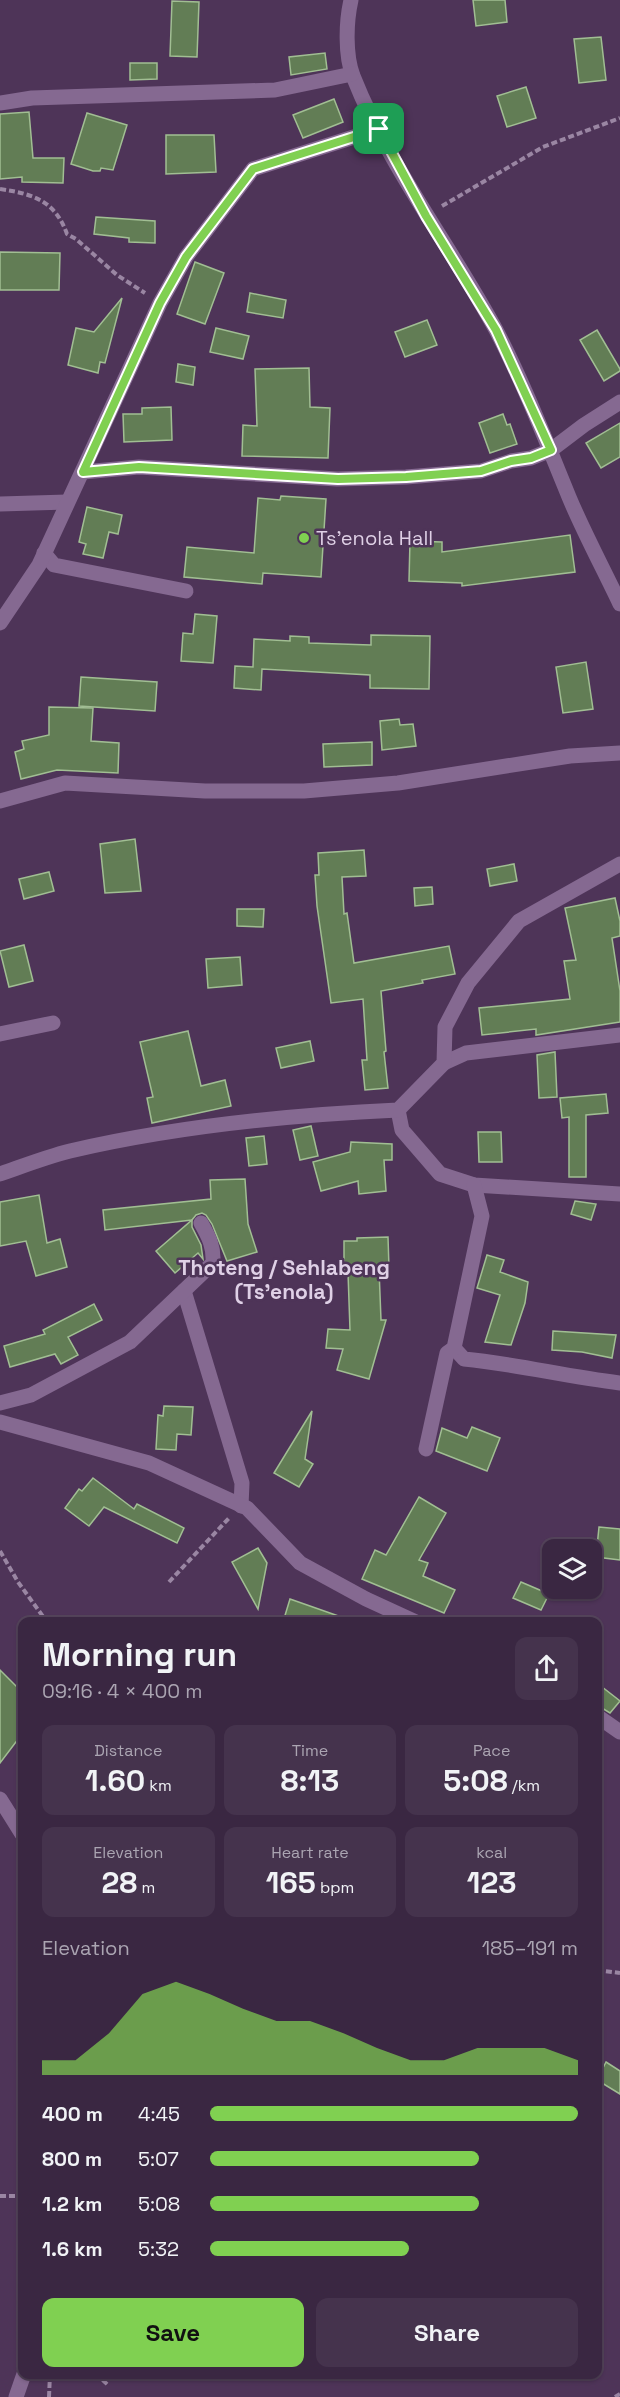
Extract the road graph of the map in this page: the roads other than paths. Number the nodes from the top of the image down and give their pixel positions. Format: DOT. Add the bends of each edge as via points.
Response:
graph roads {
  1 [pos="351,0"];
  2 [pos="352,74"];
  3 [pos="0,103"];
  4 [pos="379,129"];
  5 [pos="620,402"];
  6 [pos="551,450"];
  7 [pos="83,472"];
  8 [pos="68,502"];
  9 [pos="0,504"];
  10 [pos="44,553"];
  11 [pos="186,591"];
  12 [pos="620,604"];
  13 [pos="0,623"];
  14 [pos="620,753"];
  15 [pos="0,801"];
  16 [pos="620,864"];
  17 [pos="52,1023"];
  18 [pos="0,1034"];
  19 [pos="620,1035"];
  20 [pos="444,1063"];
  21 [pos="398,1110"];
  22 [pos="0,1174"];
  23 [pos="474,1185"];
  24 [pos="620,1194"];
  25 [pos="201,1223"];
  26 [pos="183,1291"];
  27 [pos="454,1348"];
  28 [pos="620,1383"];
  29 [pos="0,1403"];
  30 [pos="0,1422"];
  31 [pos="426,1449"];
  32 [pos="241,1506"];
  33 [pos="405,1617"];
  34 [pos="602,1719"];
  35 [pos="620,1732"];
  36 [pos="0,1799"];
  37 [pos="18,1828"];
  38 [pos="22,2379"];
  39 [pos="16,2397"];
  1 -- 2 [label="street" via="346,23"];
  2 -- 3 [label="street" via="275,90 32,98"];
  2 -- 4 [label="street"];
  4 -- 6 [label="street" via="426,216 496,330"];
  4 -- 7 [label="street" via="253,169 186,257 160,303"];
  5 -- 6 [label="street"];
  6 -- 7 [label="street" via="481,471 406,477 338,479 139,467"];
  6 -- 12 [label="street"];
  7 -- 8 [label="street"];
  8 -- 9 [label="street"];
  8 -- 10 [label="street"];
  10 -- 11 [label="street" via="54,565"];
  10 -- 13 [label="street"];
  14 -- 15 [label="street" via="570,756 398,783 304,791 65,783"];
  16 -- 20 [label="street" via="519,921 468,983 445,1027"];
  17 -- 18 [label="street"];
  19 -- 20 [label="street" via="466,1053"];
  20 -- 21 [label="street"];
  21 -- 22 [label="street" via="211,1125 68,1151"];
  21 -- 23 [label="street" via="402,1130 440,1174"];
  23 -- 24 [label="street"];
  23 -- 27 [label="street" via="482,1216"];
  25 -- 26 [label="street" via="211,1240 213,1263"];
  26 -- 29 [label="street" via="130,1342 31,1395"];
  26 -- 32 [label="street" via="242,1483"];
  27 -- 28 [label="street" via="464,1359"];
  27 -- 31 [label="street" via="447,1353"];
  30 -- 32 [label="street" via="149,1463"];
  32 -- 33 [label="street" via="300,1563"];
  34 -- 35 [label="street"];
  36 -- 37 [label="street"];
  38 -- 39 [label="street"];
}
